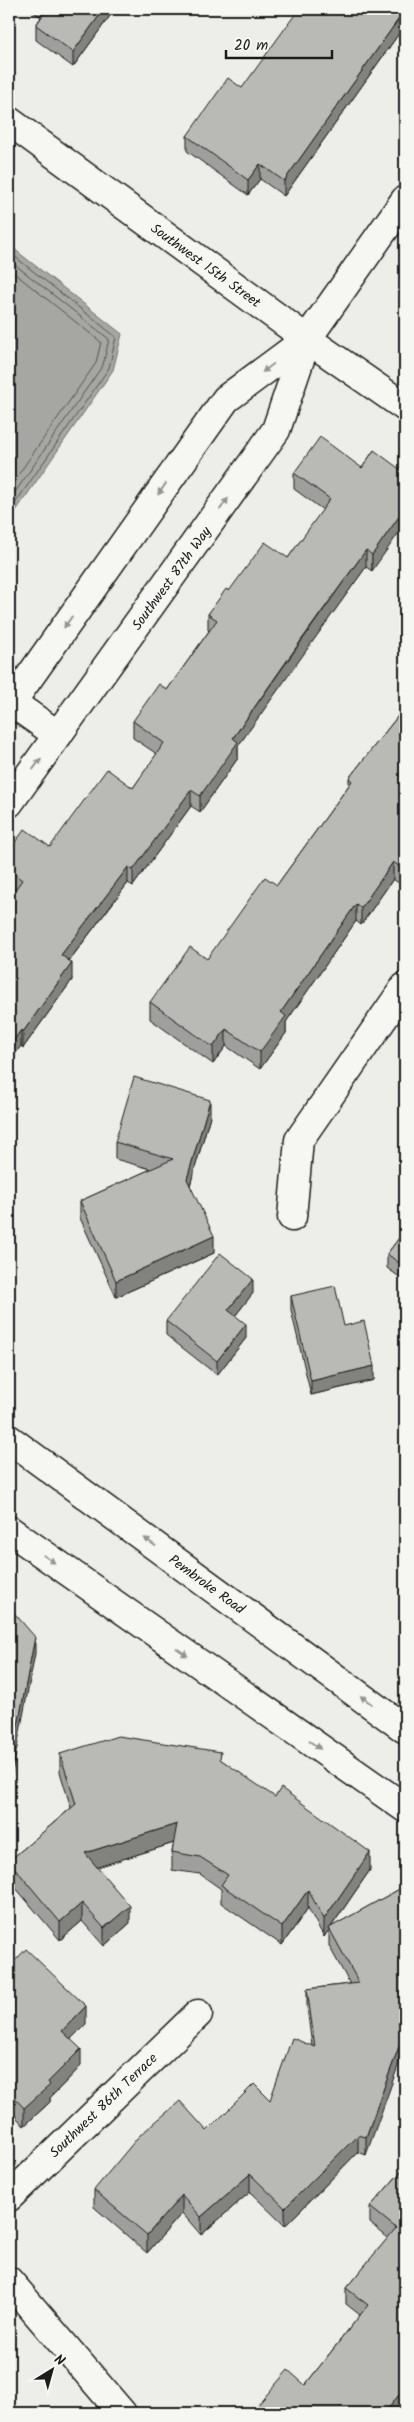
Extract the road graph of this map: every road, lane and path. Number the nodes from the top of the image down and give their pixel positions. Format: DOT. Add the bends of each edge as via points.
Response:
graph roads {
  1 [pos="9,121"];
  2 [pos="405,200"];
  3 [pos="307,339"];
  4 [pos="405,407"];
  5 [pos="10,704"];
  6 [pos="58,735"];
  7 [pos="9,803"];
  8 [pos="405,987"];
  9 [pos="292,1217"];
  10 [pos="9,1439"];
  11 [pos="9,1530"];
  12 [pos="405,1729"];
  13 [pos="405,1808"];
  14 [pos="198,2014"];
  15 [pos="9,2198"];
  16 [pos="9,2281"];
  17 [pos="122,2413"];
  1 -- 3 [label="street, Southwest 15th Street"];
  2 -- 3 [label="street, Southwest 87th Way"];
  3 -- 4 [label="street, Southwest 15th Street"];
  3 -- 5 [label="street, Southwest 87th Way, one-way" via="226,399"];
  6 -- 3 [label="street, Southwest 87th Way, one-way" via="276,430"];
  5 -- 6 [label="street"];
  7 -- 6 [label="street, Southwest 87th Way, one-way"];
  8 -- 9 [label="street" via="299,1140"];
  12 -- 10 [label="street, Pembroke Road, one-way"];
  11 -- 13 [label="street, one-way"];
  14 -- 15 [label="street, Southwest 86th Terrace"];
  16 -- 17 [label="street"];
}
